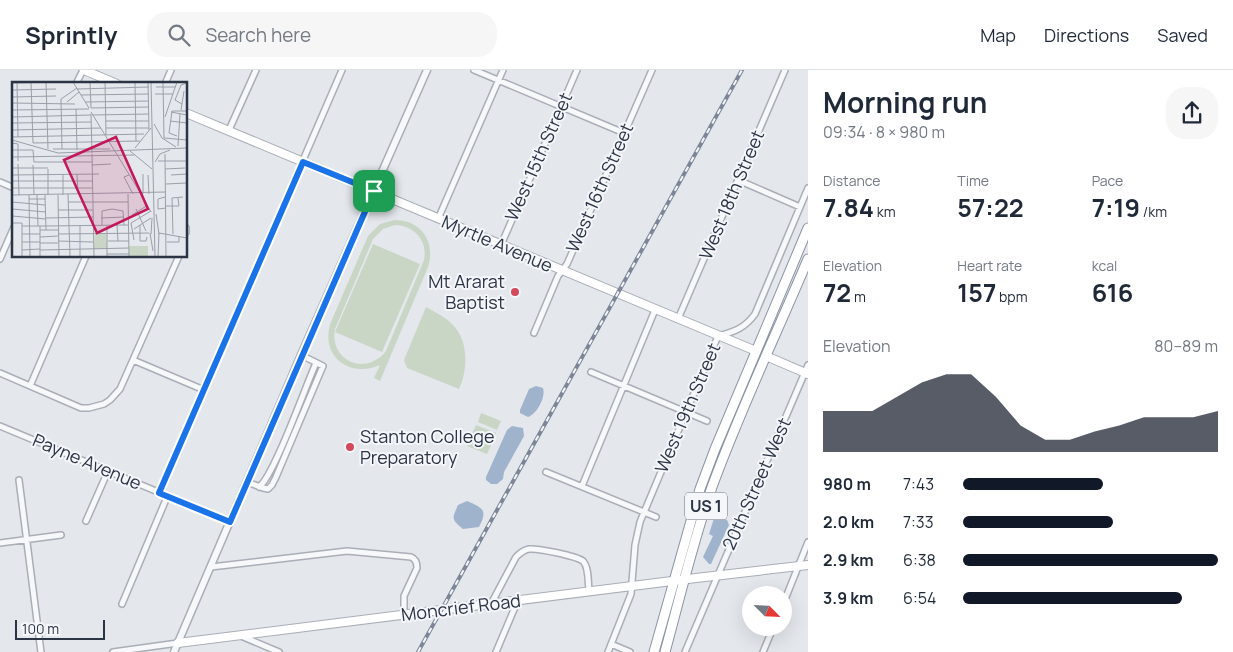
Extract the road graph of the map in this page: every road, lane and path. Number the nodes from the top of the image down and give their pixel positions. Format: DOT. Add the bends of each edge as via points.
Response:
graph roads {
  1 [pos="83,70"];
  2 [pos="171,70"];
  3 [pos="256,70"];
  4 [pos="342,70"];
  5 [pos="427,70"];
  6 [pos="474,70"];
  7 [pos="503,70"];
  8 [pos="577,70"];
  9 [pos="652,70"];
  10 [pos="785,70"];
  11 [pos="498,81"];
  12 [pos="77,82"];
  13 [pos="112,82"];
  14 [pos="166,82"];
  15 [pos="561,107"];
  16 [pos="188,113"];
  17 [pos="229,130"];
  18 [pos="624,133"];
  19 [pos="303,162"];
  20 [pos="738,180"];
  21 [pos="0,182"];
  22 [pos="12,187"];
  23 [pos="808,188"];
  24 [pos="374,191"];
  25 [pos="800,207"];
  26 [pos="438,219"];
  27 [pos="808,228"];
  28 [pos="12,231"];
  29 [pos="501,245"];
  30 [pos="0,258"];
  31 [pos="85,258"];
  32 [pos="177,258"];
  33 [pos="808,259"];
  34 [pos="562,271"];
  35 [pos="655,310"];
  36 [pos="678,319"];
  37 [pos="534,333"];
  38 [pos="718,336"];
  39 [pos="756,351"];
  40 [pos="301,356"];
  41 [pos="766,356"];
  42 [pos="133,360"];
  43 [pos="316,363"];
  44 [pos="807,370"];
  45 [pos="591,372"];
  46 [pos="0,374"];
  47 [pos="30,386"];
  48 [pos="623,386"];
  49 [pos="204,390"];
  50 [pos="685,412"];
  51 [pos="707,421"];
  52 [pos="0,426"];
  53 [pos="108,471"];
  54 [pos="546,472"];
  55 [pos="20,480"];
  56 [pos="247,482"];
  57 [pos="582,486"];
  58 [pos="259,487"];
  59 [pos="159,493"];
  60 [pos="167,497"];
  61 [pos="644,512"];
  62 [pos="656,517"];
  63 [pos="86,521"];
  64 [pos="230,522"];
  65 [pos="61,535"];
  66 [pos="27,540"];
  67 [pos="808,542"];
  68 [pos="0,543"];
  69 [pos="808,565"];
  70 [pos="798,566"];
  71 [pos="211,567"];
  72 [pos="717,576"];
  73 [pos="685,579"];
  74 [pos="673,581"];
  75 [pos="633,586"];
  76 [pos="790,586"];
  77 [pos="590,591"];
  78 [pos="518,600"];
  79 [pos="122,604"];
  80 [pos="491,604"];
  81 [pos="404,615"];
  82 [pos="240,636"];
  83 [pos="770,636"];
  84 [pos="178,644"];
  85 [pos="611,644"];
  86 [pos="41,652"];
  87 [pos="113,652"];
  88 [pos="174,652"];
  89 [pos="279,652"];
  90 [pos="496,652"];
  91 [pos="608,652"];
  92 [pos="630,652"];
  93 [pos="654,652"];
  94 [pos="665,652"];
  95 [pos="685,652"];
  96 [pos="763,652"];
  1 -- 12 [label="street"];
  1 -- 13 [label="main road"];
  2 -- 14 [label="street"];
  3 -- 17 [label="street"];
  4 -- 19 [label="street"];
  5 -- 24 [label="street"];
  6 -- 11 [label="street"];
  7 -- 11 [label="street"];
  8 -- 15 [label="street, West 15th Street"];
  9 -- 18 [label="street, West 16th Street"];
  10 -- 20 [label="street, West 18th Street"];
  11 -- 15 [label="street"];
  11 -- 26 [label="street"];
  15 -- 18 [label="street"];
  15 -- 29 [label="street, West 15th Street"];
  16 -- 17 [label="main road, Myrtle Avenue"];
  17 -- 19 [label="main road, Myrtle Avenue"];
  18 -- 34 [label="street, West 16th Street"];
  19 -- 24 [label="main road, Myrtle Avenue"];
  19 -- 49 [label="street"];
  20 -- 25 [label="street"];
  20 -- 36 [label="street, West 18th Street"];
  21 -- 22 [label="street"];
  23 -- 25 [label="street, West 19th Street"];
  24 -- 26 [label="main road, Myrtle Avenue"];
  24 -- 40 [label="street"];
  25 -- 38 [label="street, West 19th Street" via="755,314 739,330"];
  26 -- 29 [label="main road, Myrtle Avenue"];
  27 -- 39 [label="highway, US 1"];
  28 -- 30 [label="street"];
  29 -- 34 [label="main road, Myrtle Avenue"];
  31 -- 47 [label="street"];
  32 -- 42 [label="street"];
  33 -- 41 [label="highway, US 1"];
  34 -- 35 [label="main road, Myrtle Avenue"];
  34 -- 37 [label="street, West 16th Street"];
  35 -- 36 [label="main road, Myrtle Avenue"];
  35 -- 48 [label="street"];
  36 -- 38 [label="main road, Myrtle Avenue"];
  38 -- 39 [label="main road, Myrtle Avenue"];
  38 -- 50 [label="street, West 19th Street"];
  39 -- 41 [label="street, Myrtle Avenue"];
  39 -- 74 [label="highway, US 1" via="705,476"];
  40 -- 43 [label="street"];
  40 -- 56 [label="street"];
  41 -- 44 [label="main road, Myrtle Avenue"];
  41 -- 73 [label="highway, US 1" via="713,485"];
  42 -- 47 [label="street" via="120,389 110,400 89,408"];
  42 -- 49 [label="street"];
  43 -- 58 [label="street" via="277,457"];
  43 -- 58 [label="street" via="323,366 272,486 268,489"];
  44 -- 72 [label="street, 20th Street West"];
  45 -- 48 [label="street"];
  46 -- 47 [label="street"];
  48 -- 50 [label="street"];
  48 -- 57 [label="street"];
  49 -- 59 [label="street"];
  50 -- 51 [label="street"];
  50 -- 61 [label="street, West 19th Street"];
  52 -- 53 [label="street, Payne Avenue"];
  53 -- 59 [label="street, Payne Avenue"];
  53 -- 63 [label="street"];
  54 -- 57 [label="street"];
  55 -- 66 [label="street"];
  56 -- 58 [label="street"];
  56 -- 64 [label="street"];
  57 -- 61 [label="street"];
  59 -- 60 [label="street, Payne Avenue"];
  60 -- 64 [label="street, Payne Avenue"];
  60 -- 79 [label="street"];
  61 -- 62 [label="street"];
  61 -- 75 [label="street, West 19th Street" via="635,545"];
  64 -- 71 [label="street"];
  65 -- 66 [label="street"];
  66 -- 68 [label="street"];
  66 -- 86 [label="street"];
  67 -- 70 [label="street"];
  69 -- 70 [label="main road, Moncrief Road"];
  70 -- 72 [label="main road, Moncrief Road"];
  70 -- 76 [label="street"];
  71 -- 81 [label="street" via="347,551 411,557 417,568 404,596"];
  71 -- 84 [label="street"];
  72 -- 73 [label="main road, Moncrief Road"];
  72 -- 95 [label="street, 20th Street West"];
  73 -- 74 [label="main road, Moncrief Road"];
  73 -- 94 [label="highway, US 1"];
  74 -- 75 [label="main road, Moncrief Road"];
  74 -- 93 [label="highway, US 1"];
  75 -- 77 [label="main road, Moncrief Road"];
  75 -- 85 [label="street, West 19th Street"];
  77 -- 78 [label="main road, Moncrief Road"];
  77 -- 80 [label="street" via="582,561 529,549 516,557"];
  78 -- 80 [label="main road, Moncrief Road"];
  78 -- 90 [label="street"];
  80 -- 81 [label="main road, Moncrief Road"];
  81 -- 82 [label="main road, Moncrief Road"];
  82 -- 84 [label="main road, Moncrief Road"];
  82 -- 89 [label="street"];
  83 -- 96 [label="street"];
  84 -- 87 [label="street, Moncrief Road"];
  84 -- 88 [label="street"];
  85 -- 91 [label="street, West 19th Street"];
  85 -- 92 [label="street"];
}
